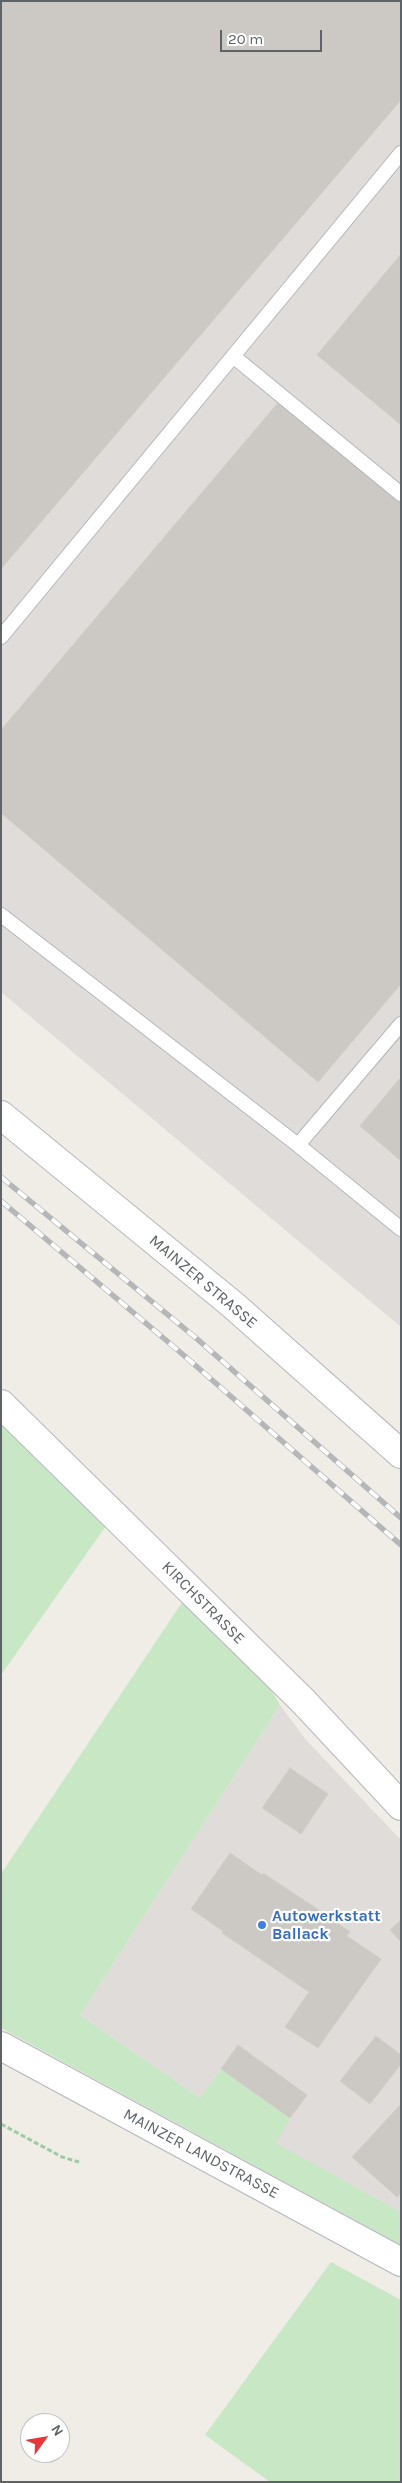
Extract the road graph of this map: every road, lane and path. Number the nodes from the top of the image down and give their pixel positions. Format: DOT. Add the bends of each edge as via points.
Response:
graph roads {
  1 [pos="401,153"];
  2 [pos="232,356"];
  3 [pos="401,494"];
  4 [pos="1,637"];
  5 [pos="1,915"];
  6 [pos="401,1024"];
  7 [pos="1,1115"];
  8 [pos="298,1145"];
  9 [pos="401,1229"];
  10 [pos="1,1404"];
  11 [pos="401,1454"];
  12 [pos="401,1806"];
  13 [pos="1,2046"];
  14 [pos="1,2124"];
  15 [pos="79,2162"];
  16 [pos="401,2262"];
  1 -- 2 [label="lane"];
  2 -- 3 [label="lane"];
  2 -- 4 [label="lane"];
  5 -- 8 [label="lane"];
  6 -- 8 [label="lane"];
  7 -- 11 [label="street, MAINZER STRASSE" via="233,1306"];
  8 -- 9 [label="lane"];
  10 -- 12 [label="street, KIRCHSTRASSE" via="303,1701"];
  13 -- 16 [label="street, MAINZER LANDSTRASSE"];
  14 -- 15 [label="path" via="62,2157"];
}
